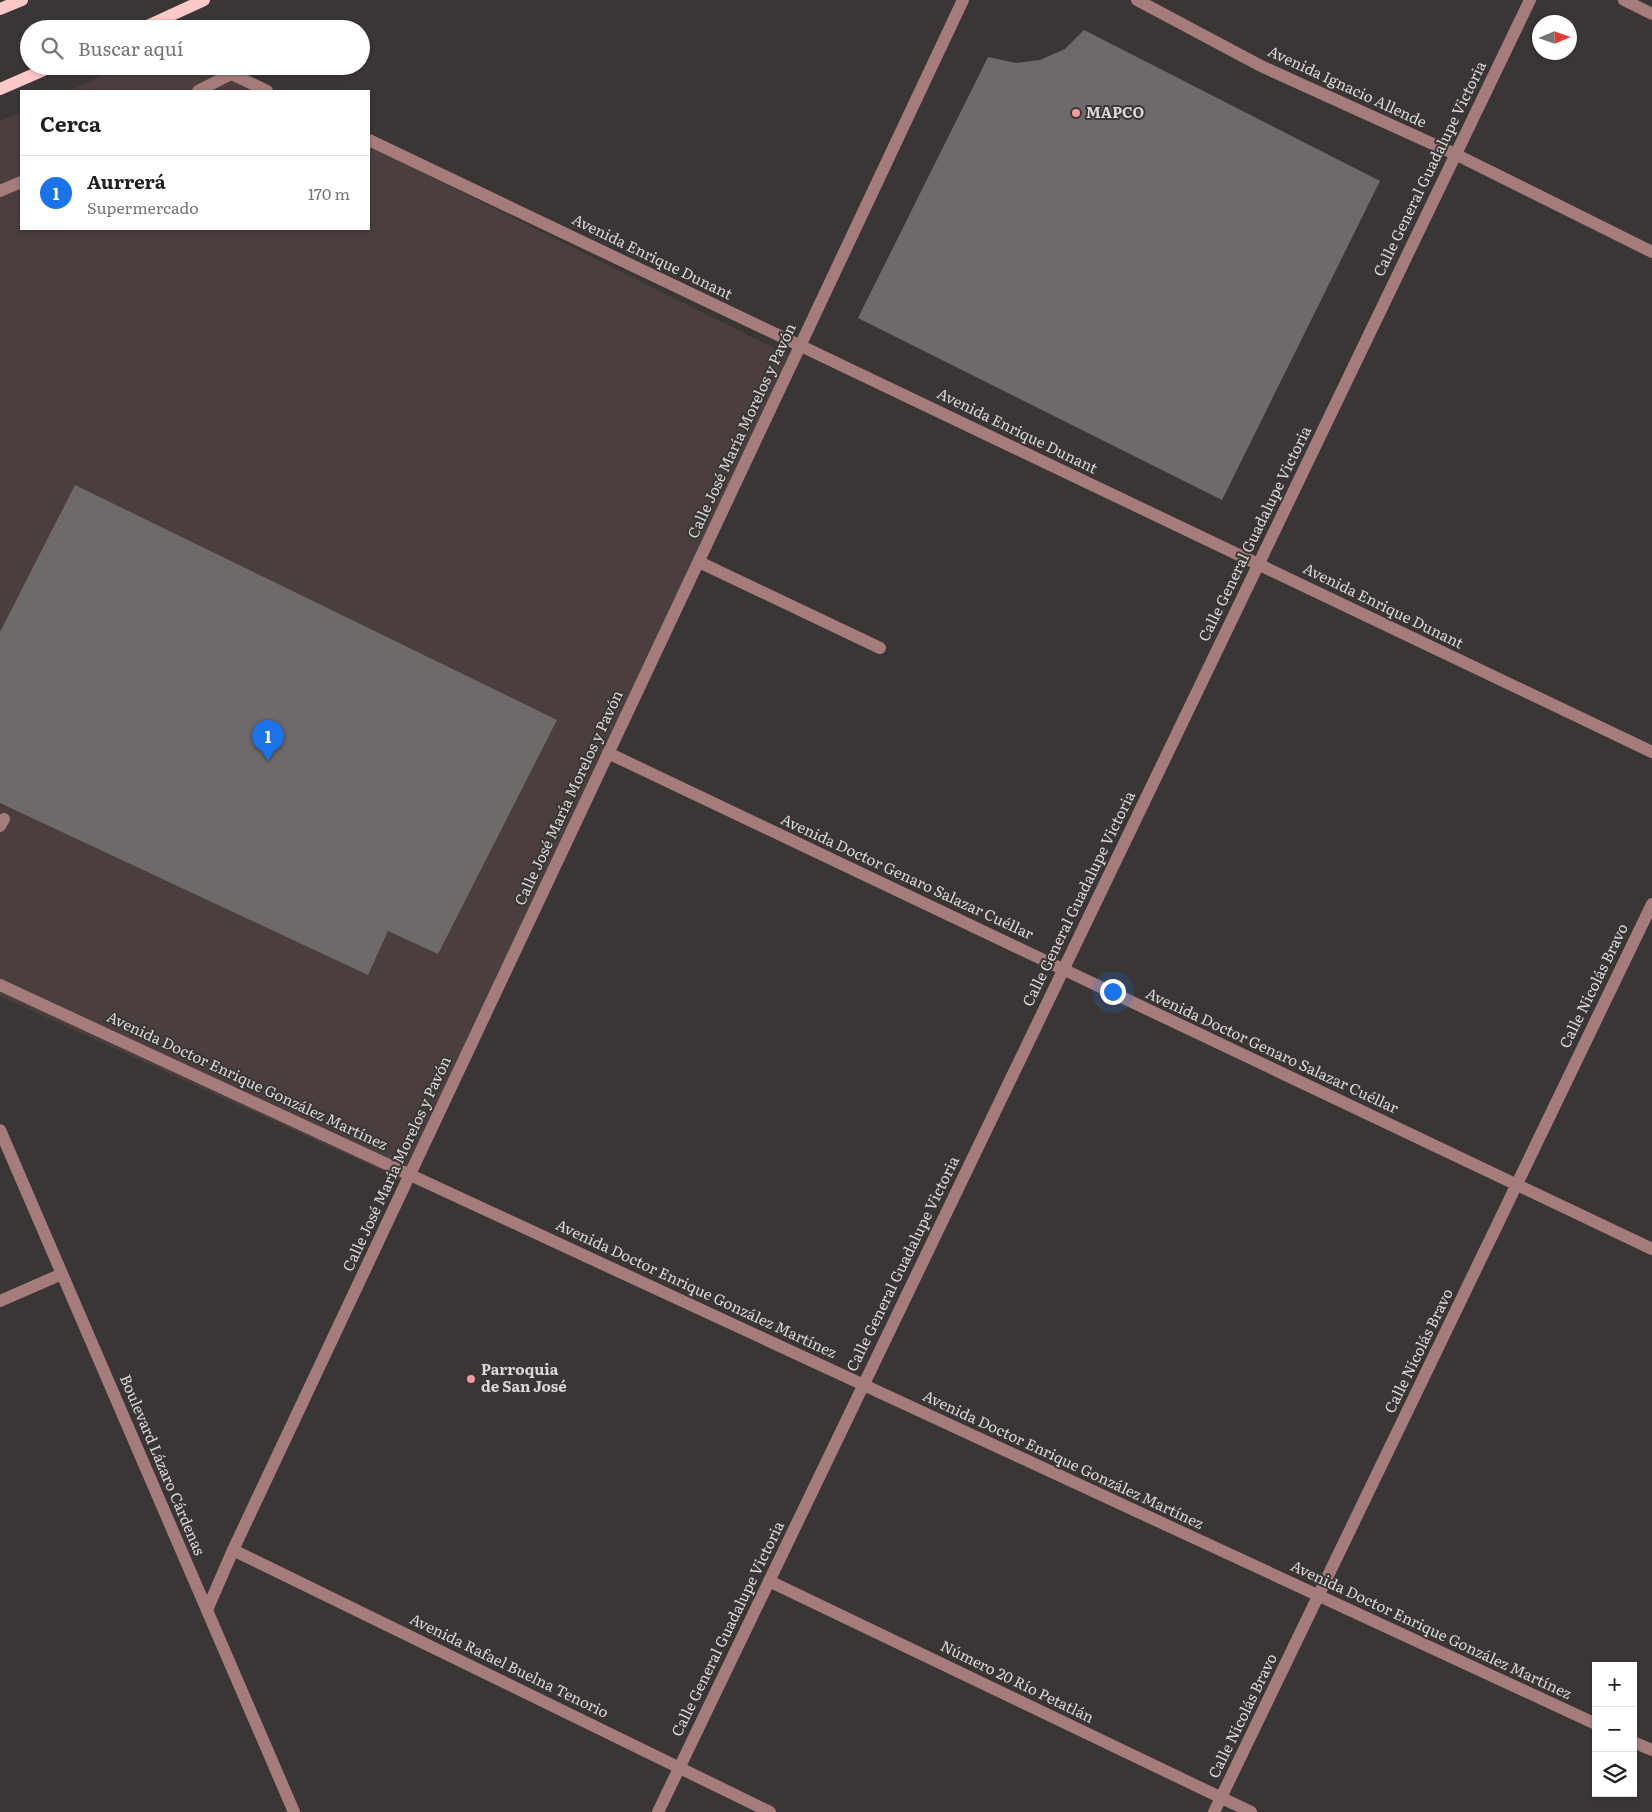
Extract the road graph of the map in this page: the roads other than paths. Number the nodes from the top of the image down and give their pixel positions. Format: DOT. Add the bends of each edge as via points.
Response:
graph roads {
  1 [pos="22,0"];
  2 [pos="204,0"];
  3 [pos="963,0"];
  4 [pos="1137,0"];
  5 [pos="1530,0"];
  6 [pos="1624,0"];
  7 [pos="0,9"];
  8 [pos="1652,14"];
  9 [pos="161,20"];
  10 [pos="32,75"];
  11 [pos="229,75"];
  12 [pos="233,75"];
  13 [pos="0,89"];
  14 [pos="200,90"];
  15 [pos="265,90"];
  16 [pos="370,140"];
  17 [pos="1456,154"];
  18 [pos="20,182"];
  19 [pos="0,191"];
  20 [pos="1652,252"];
  21 [pos="800,346"];
  22 [pos="699,562"];
  23 [pos="1258,564"];
  24 [pos="880,648"];
  25 [pos="1652,752"];
  26 [pos="608,753"];
  27 [pos="1652,904"];
  28 [pos="1063,970"];
  29 [pos="0,985"];
  30 [pos="0,1130"];
  31 [pos="410,1175"];
  32 [pos="1516,1185"];
  33 [pos="1652,1250"];
  34 [pos="62,1274"];
  35 [pos="0,1302"];
  36 [pos="863,1385"];
  37 [pos="233,1550"];
  38 [pos="769,1581"];
  39 [pos="1319,1596"];
  40 [pos="207,1610"];
  41 [pos="1592,1722"];
  42 [pos="1637,1744"];
  43 [pos="1652,1750"];
  44 [pos="679,1767"];
  45 [pos="1221,1798"];
  46 [pos="294,1812"];
  47 [pos="658,1812"];
  48 [pos="770,1812"];
  49 [pos="1214,1812"];
  50 [pos="1251,1812"];
  1 -- 7 [label="main road"];
  2 -- 9 [label="main road"];
  3 -- 21 [label="street, Calle José María Morelos y Pavón"];
  4 -- 17 [label="street, Avenida Ignacio Allende" via="1261,66"];
  5 -- 17 [label="street, Calle General Guadalupe Victoria"];
  6 -- 8 [label="street"];
  10 -- 13 [label="main road"];
  11 -- 14 [label="street"];
  12 -- 15 [label="street"];
  16 -- 21 [label="street, Avenida Enrique Dunant"];
  17 -- 20 [label="street, Avenida Ignacio Allende"];
  17 -- 23 [label="street, Calle General Guadalupe Victoria"];
  18 -- 19 [label="street"];
  21 -- 22 [label="street, Calle José María Morelos y Pavón"];
  21 -- 23 [label="street, Avenida Enrique Dunant"];
  22 -- 24 [label="street"];
  22 -- 26 [label="street, Calle José María Morelos y Pavón"];
  23 -- 25 [label="street, Avenida Enrique Dunant"];
  23 -- 28 [label="street, Calle General Guadalupe Victoria"];
  26 -- 28 [label="street, Avenida Doctor Genaro Salazar Cuéllar"];
  26 -- 31 [label="street, Calle José María Morelos y Pavón"];
  27 -- 32 [label="street, Calle Nicolás Bravo"];
  28 -- 32 [label="street, Avenida Doctor Genaro Salazar Cuéllar"];
  28 -- 36 [label="street, Calle General Guadalupe Victoria"];
  29 -- 31 [label="street, Avenida Doctor Enrique González Martínez"];
  30 -- 34 [label="street, Boulevard Lázaro Cárdenas"];
  31 -- 36 [label="street, Avenida Doctor Enrique González Martínez"];
  31 -- 37 [label="street, Calle José María Morelos y Pavón"];
  32 -- 33 [label="street, Avenida Doctor Genaro Salazar Cuéllar"];
  32 -- 39 [label="street, Calle Nicolás Bravo"];
  34 -- 35 [label="street"];
  34 -- 40 [label="street, Boulevard Lázaro Cárdenas"];
  36 -- 38 [label="street, Calle General Guadalupe Victoria"];
  36 -- 39 [label="street, Avenida Doctor Enrique González Martínez"];
  37 -- 40 [label="street, Calle José María Morelos y Pavón"];
  37 -- 44 [label="street, Avenida Rafael Buelna Tenorio"];
  38 -- 44 [label="street, Calle General Guadalupe Victoria"];
  38 -- 45 [label="street, Número 20 Río Petatlán"];
  39 -- 41 [label="street, Avenida Doctor Enrique González Martínez"];
  39 -- 45 [label="street, Calle Nicolás Bravo"];
  40 -- 46 [label="street, Boulevard Lázaro Cárdenas"];
  42 -- 43 [label="street"];
  44 -- 47 [label="street, Calle General Guadalupe Victoria"];
  44 -- 48 [label="street, Avenida Rafael Buelna Tenorio"];
  45 -- 49 [label="street, Calle Nicolás Bravo"];
  45 -- 50 [label="street, Número 20 Río Petatlán"];
}
